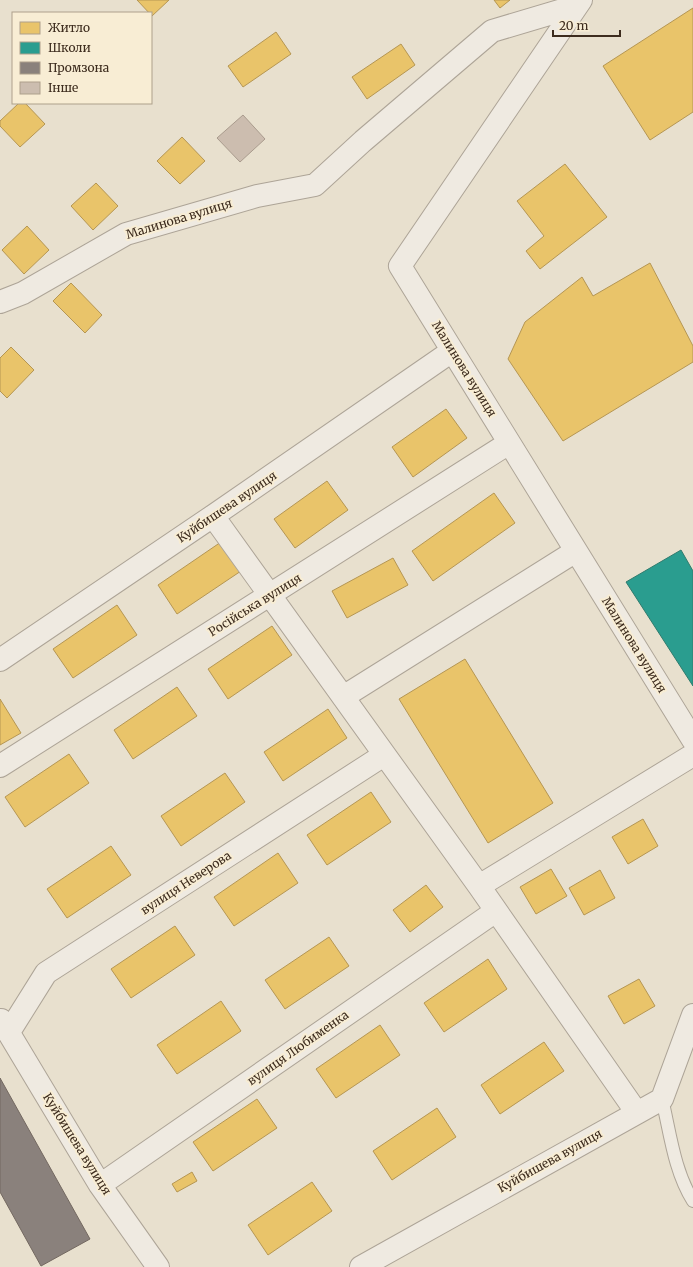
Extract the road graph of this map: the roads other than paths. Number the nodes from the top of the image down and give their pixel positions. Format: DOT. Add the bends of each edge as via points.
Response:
graph roads {
  1 [pos="579,3"];
  2 [pos="0,302"];
  3 [pos="452,351"];
  4 [pos="509,443"];
  5 [pos="213,516"];
  6 [pos="576,551"];
  7 [pos="270,595"];
  8 [pos="0,660"];
  9 [pos="342,697"];
  10 [pos="693,740"];
  11 [pos="384,754"];
  12 [pos="693,755"];
  13 [pos="0,766"];
  14 [pos="479,886"];
  15 [pos="496,911"];
  16 [pos="693,1015"];
  17 [pos="4,1025"];
  18 [pos="662,1099"];
  19 [pos="637,1113"];
  20 [pos="100,1185"];
  21 [pos="693,1201"];
  22 [pos="158,1267"];
  23 [pos="361,1267"];
  1 -- 2 [label="street, Малинова вулиця" via="492,31 315,185 257,196 126,234 23,293"];
  1 -- 3 [label="street, Малинова вулиця" via="400,266"];
  3 -- 4 [label="street, Малинова вулиця"];
  3 -- 5 [label="street, Куйбишева вулиця"];
  4 -- 6 [label="street, Малинова вулиця"];
  4 -- 7 [label="street, Російська вулиця"];
  5 -- 7 [label="street"];
  5 -- 8 [label="street, Куйбишева вулиця"];
  6 -- 9 [label="street"];
  6 -- 10 [label="street, Малинова вулиця"];
  7 -- 9 [label="street"];
  7 -- 13 [label="street, Російська вулиця"];
  9 -- 11 [label="street"];
  11 -- 14 [label="street"];
  11 -- 17 [label="street, вулиця Неверова" via="46,973"];
  12 -- 14 [label="street"];
  14 -- 15 [label="street"];
  15 -- 19 [label="street"];
  15 -- 20 [label="street, вулиця Любименка"];
  16 -- 18 [label="street"];
  17 -- 20 [label="street, Куйбишева вулиця"];
  18 -- 19 [label="street, Куйбишева вулиця"];
  18 -- 21 [label="lane" via="676,1162"];
  19 -- 23 [label="street, Куйбишева вулиця"];
  20 -- 22 [label="street, Куйбишева вулиця"];
}
